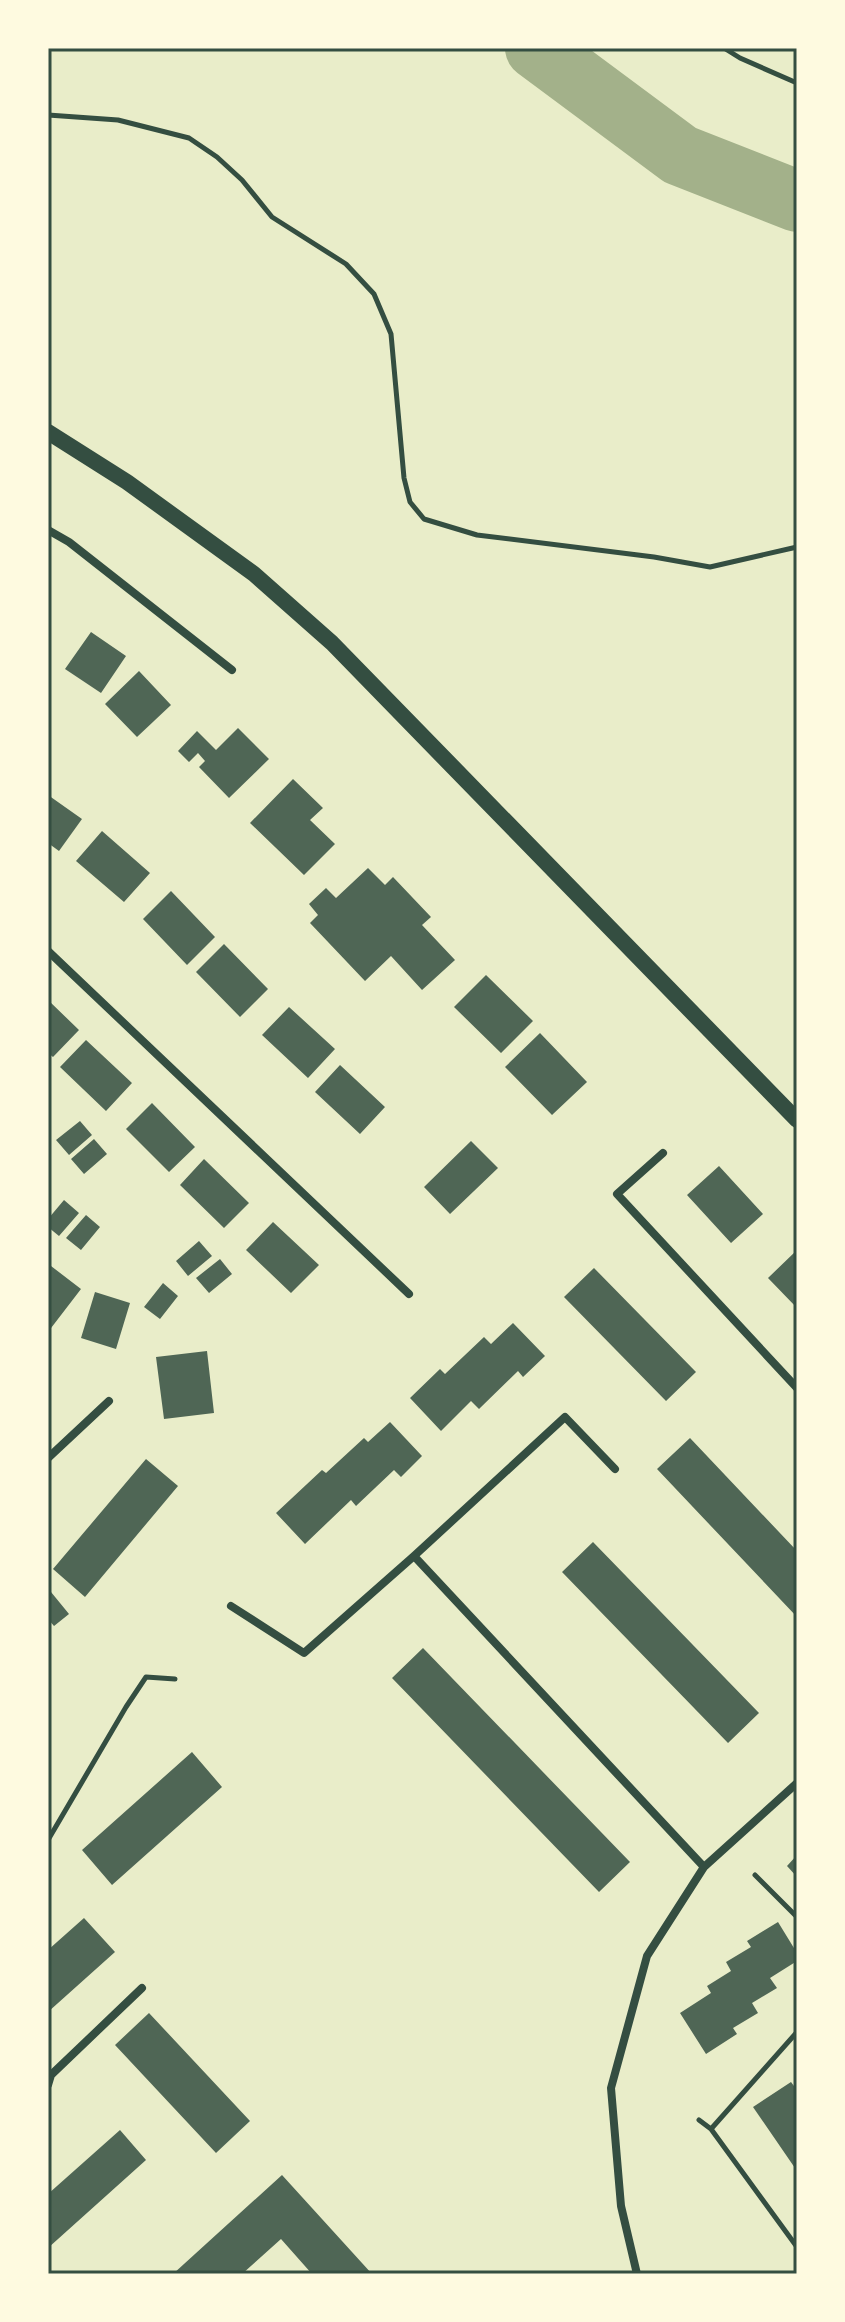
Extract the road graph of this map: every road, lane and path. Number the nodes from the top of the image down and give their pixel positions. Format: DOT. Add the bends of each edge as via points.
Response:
graph roads {
  1 [pos="724,48"];
  2 [pos="797,83"];
  3 [pos="48,115"];
  4 [pos="48,432"];
  5 [pos="48,530"];
  6 [pos="797,547"];
  7 [pos="232,670"];
  8 [pos="48,951"];
  9 [pos="797,1120"];
  10 [pos="663,1153"];
  11 [pos="409,1294"];
  12 [pos="797,1388"];
  13 [pos="109,1401"];
  14 [pos="48,1460"];
  15 [pos="615,1469"];
  16 [pos="414,1556"];
  17 [pos="231,1606"];
  18 [pos="175,1679"];
  19 [pos="797,1783"];
  20 [pos="48,1840"];
  21 [pos="704,1867"];
  22 [pos="755,1875"];
  23 [pos="797,1917"];
  24 [pos="142,1988"];
  25 [pos="797,2032"];
  26 [pos="48,2085"];
  27 [pos="699,2120"];
  28 [pos="711,2129"];
  29 [pos="797,2247"];
  30 [pos="637,2274"];
  1 -- 2 [label="path"];
  3 -- 6 [label="path" via="118,120 189,138 233,172 272,217 346,264 374,294 391,334 404,478 410,502 424,519 477,535 710,567"];
  4 -- 9 [label="main road" via="254,574 332,643"];
  5 -- 7 [label="street"];
  8 -- 11 [label="street"];
  10 -- 12 [label="street" via="617,1194"];
  13 -- 14 [label="street"];
  15 -- 16 [label="street" via="565,1417"];
  16 -- 17 [label="street" via="304,1653"];
  16 -- 21 [label="street"];
  18 -- 20 [label="path" via="146,1677"];
  19 -- 21 [label="street"];
  21 -- 30 [label="street" via="647,1956 611,2088 621,2206"];
  22 -- 23 [label="path"];
  24 -- 26 [label="street" via="51,2075"];
  25 -- 28 [label="path"];
  27 -- 28 [label="path"];
  28 -- 29 [label="path"];
}
